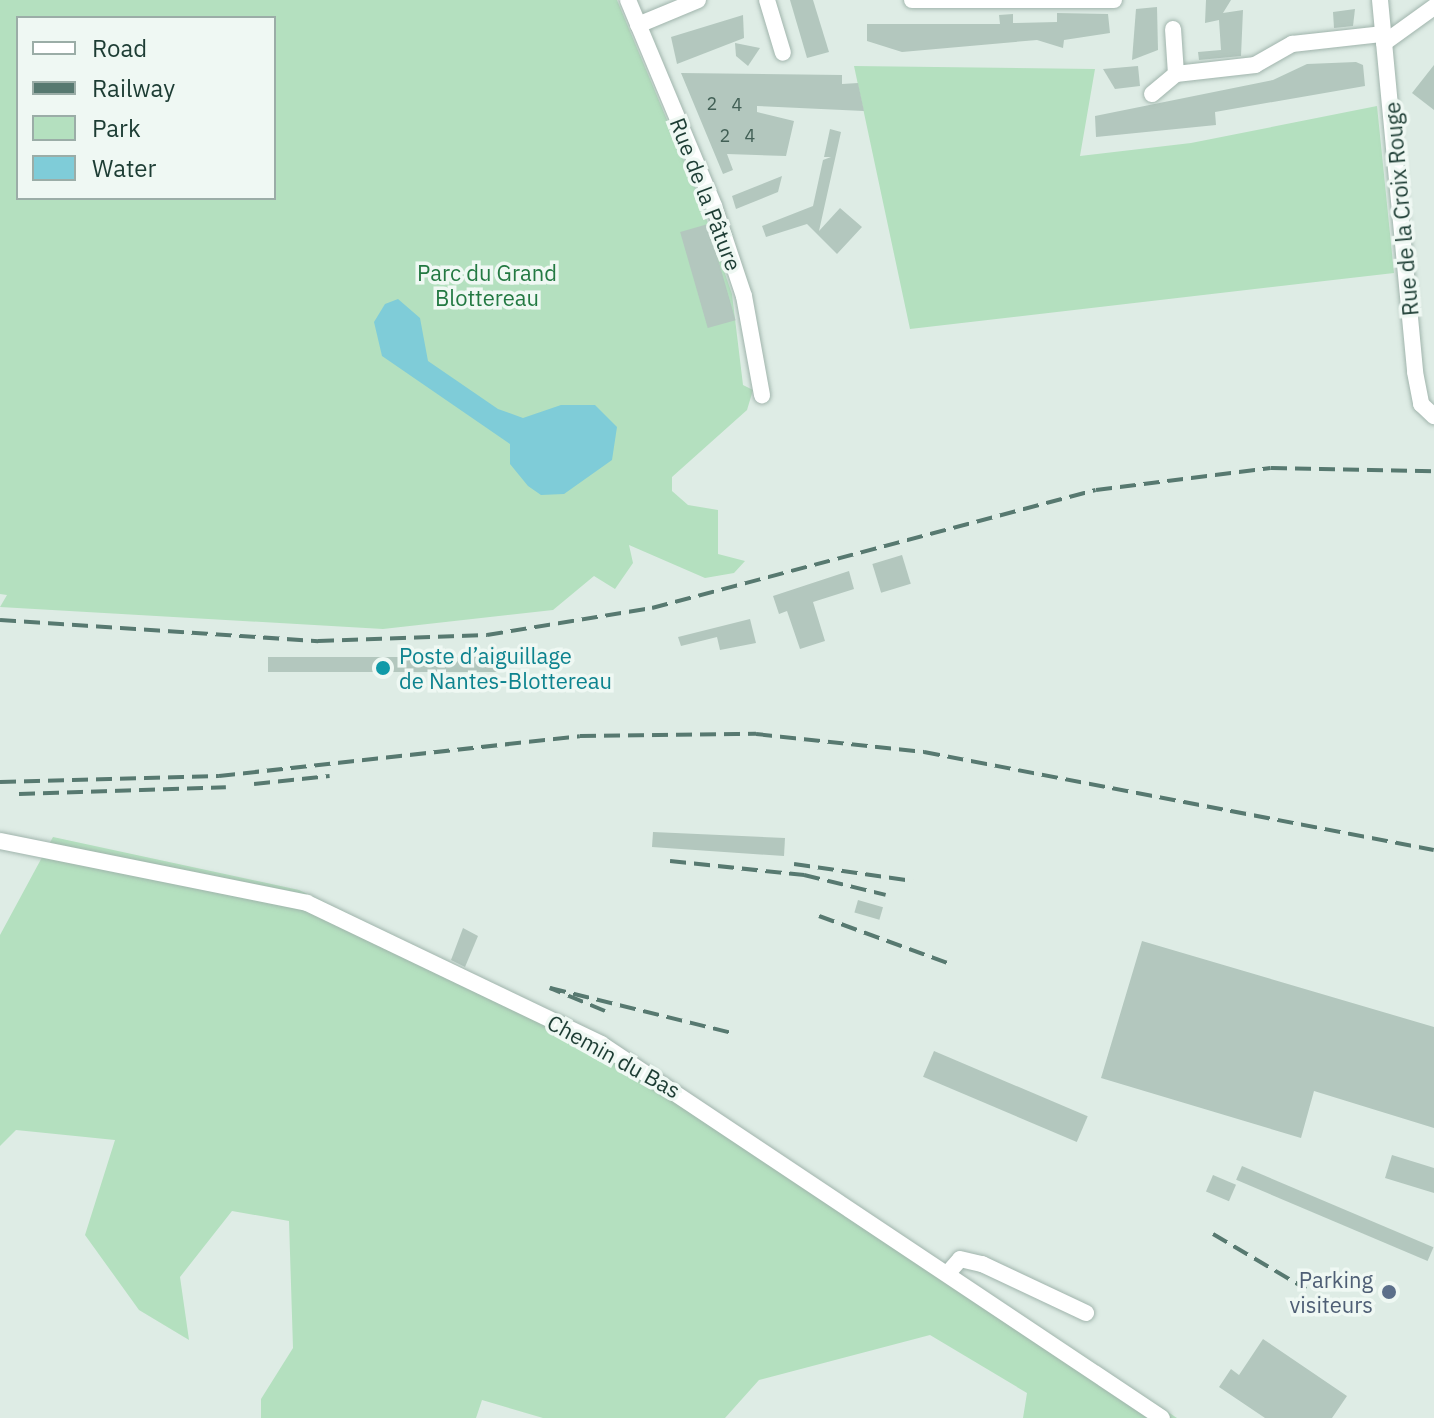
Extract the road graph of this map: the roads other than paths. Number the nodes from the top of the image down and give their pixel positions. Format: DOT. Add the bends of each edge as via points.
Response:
graph roads {
  1 [pos="628,0"];
  2 [pos="698,0"];
  3 [pos="767,0"];
  4 [pos="912,0"];
  5 [pos="1114,0"];
  6 [pos="1380,0"];
  7 [pos="1431,16"];
  8 [pos="638,25"];
  9 [pos="1173,29"];
  10 [pos="1384,38"];
  11 [pos="783,53"];
  12 [pos="1176,74"];
  13 [pos="1152,94"];
  14 [pos="762,395"];
  15 [pos="1432,415"];
  16 [pos="0,841"];
  17 [pos="948,1273"];
  18 [pos="1086,1313"];
  19 [pos="1162,1418"];
  1 -- 8 [label="street, Rue de la Pâture"];
  2 -- 8 [label="street"];
  3 -- 11 [label="street"];
  4 -- 5 [label="street"];
  6 -- 10 [label="street, Rue de la Croix Rouge"];
  7 -- 10 [label="street"];
  8 -- 14 [label="street, Rue de la Pâture" via="724,236"];
  9 -- 12 [label="street"];
  10 -- 12 [label="street" via="1292,44 1255,65"];
  10 -- 15 [label="street, Rue de la Croix Rouge" via="1415,372"];
  12 -- 13 [label="street"];
  16 -- 17 [label="street, Chemin du Bas" via="266,891 347,919 648,1070"];
  17 -- 18 [label="street" via="960,1259 982,1264"];
  17 -- 19 [label="street, Chemin du Bas"];
}
